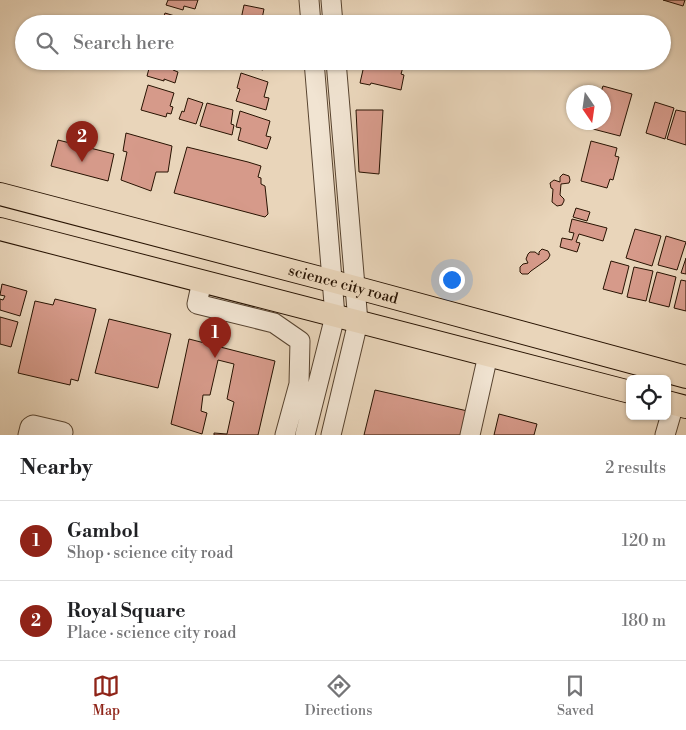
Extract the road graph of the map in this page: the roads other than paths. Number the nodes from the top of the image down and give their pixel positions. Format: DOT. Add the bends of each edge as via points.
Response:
graph roads {
  1 [pos="309,0"];
  2 [pos="331,0"];
  3 [pos="310,15"];
  4 [pos="332,15"];
  5 [pos="315,70"];
  6 [pos="337,70"];
  7 [pos="0,194"];
  8 [pos="0,229"];
  9 [pos="202,281"];
  10 [pos="332,281"];
  11 [pos="356,287"];
  12 [pos="334,316"];
  13 [pos="358,322"];
  14 [pos="488,356"];
  15 [pos="686,377"];
  16 [pos="626,391"];
  17 [pos="676,404"];
  18 [pos="63,432"];
  19 [pos="28,435"];
  20 [pos="285,435"];
  21 [pos="306,435"];
  22 [pos="331,435"];
  23 [pos="470,435"];
  24 [pos="665,435"];
  1 -- 3 [label="street"];
  2 -- 4 [label="street"];
  5 -- 10 [label="street"];
  6 -- 11 [label="street"];
  7 -- 10 [label="main road, science city road"];
  8 -- 9 [label="main road"];
  9 -- 12 [label="main road"];
  9 -- 20 [label="street" via="197,304 274,323 300,340 299,384"];
  10 -- 11 [label="main road, science city road"];
  10 -- 12 [label="street"];
  11 -- 13 [label="street"];
  11 -- 15 [label="main road, science city road"];
  12 -- 13 [label="main road"];
  12 -- 21 [label="street"];
  13 -- 14 [label="main road"];
  13 -- 22 [label="street"];
  14 -- 16 [label="main road"];
  14 -- 23 [label="street"];
  17 -- 24 [label="street"];
  18 -- 19 [label="street" via="33,425"];
}
